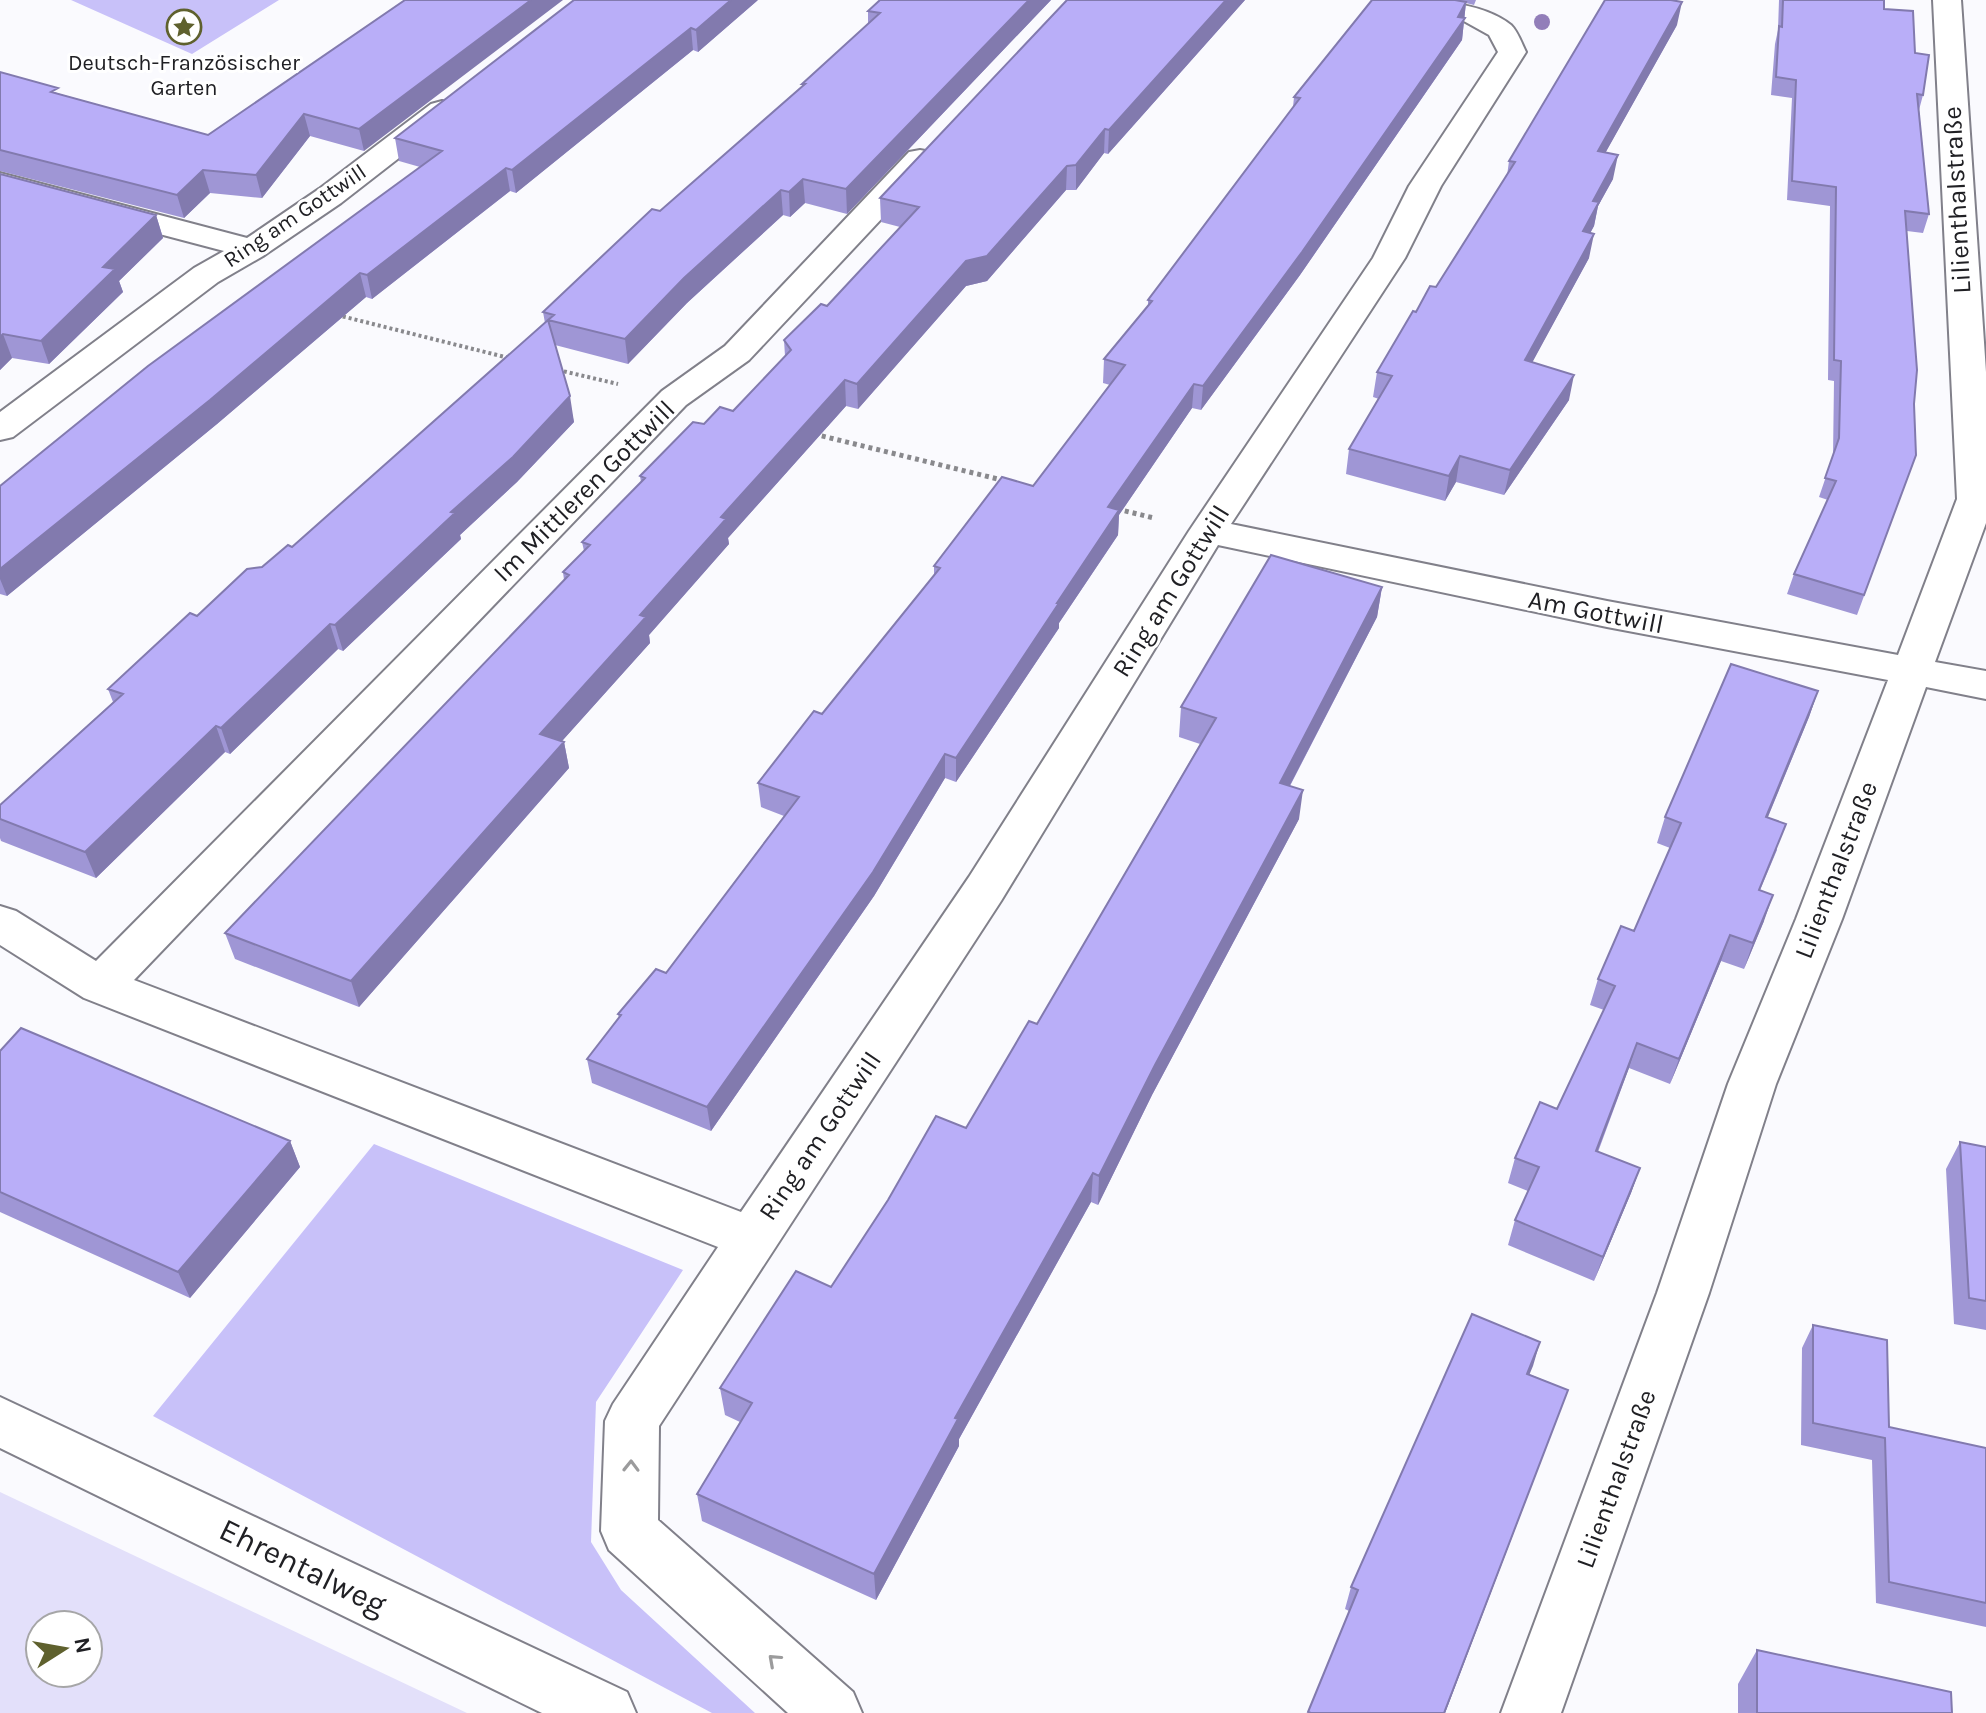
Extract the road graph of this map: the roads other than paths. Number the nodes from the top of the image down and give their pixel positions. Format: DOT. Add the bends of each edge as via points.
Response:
graph roads {
  1 [pos="1399,0"];
  2 [pos="1947,0"];
  3 [pos="464,93"];
  4 [pos="941,137"];
  5 [pos="0,182"];
  6 [pos="252,249"];
  7 [pos="0,429"];
  8 [pos="1208,531"];
  9 [pos="1910,673"];
  10 [pos="1986,685"];
  11 [pos="0,923"];
  12 [pos="100,986"];
  13 [pos="752,1238"];
  14 [pos="0,1421"];
  15 [pos="606,1713"];
  16 [pos="832,1713"];
  17 [pos="1531,1713"];
  1 -- 8 [label="street, Ring am Gottwill" via="1470,13 1500,30 1512,52 1425,186 1389,258"];
  2 -- 9 [label="street, Lilienthalstraße" via="1976,499"];
  3 -- 6 [label="street, Ring am Gottwill"];
  4 -- 12 [label="street, Im Mittleren Gottwill" via="737,353 674,398"];
  5 -- 6 [label="street"];
  6 -- 7 [label="street, Ring am Gottwill" via="206,275"];
  8 -- 9 [label="street, Am Gottwill"];
  8 -- 13 [label="street, Ring am Gottwill" via="985,889"];
  9 -- 10 [label="street, Am Gottwill"];
  9 -- 17 [label="street, Lilienthalstraße" via="1752,1084 1683,1293"];
  11 -- 12 [label="street, Ring am Gottwill"];
  12 -- 13 [label="street, Ring am Gottwill"];
  16 -- 13 [label="street, Ring am Gottwill, one-way" via="629,1531 632,1421"];
  14 -- 15 [label="street, Ehrentalweg"];
}
